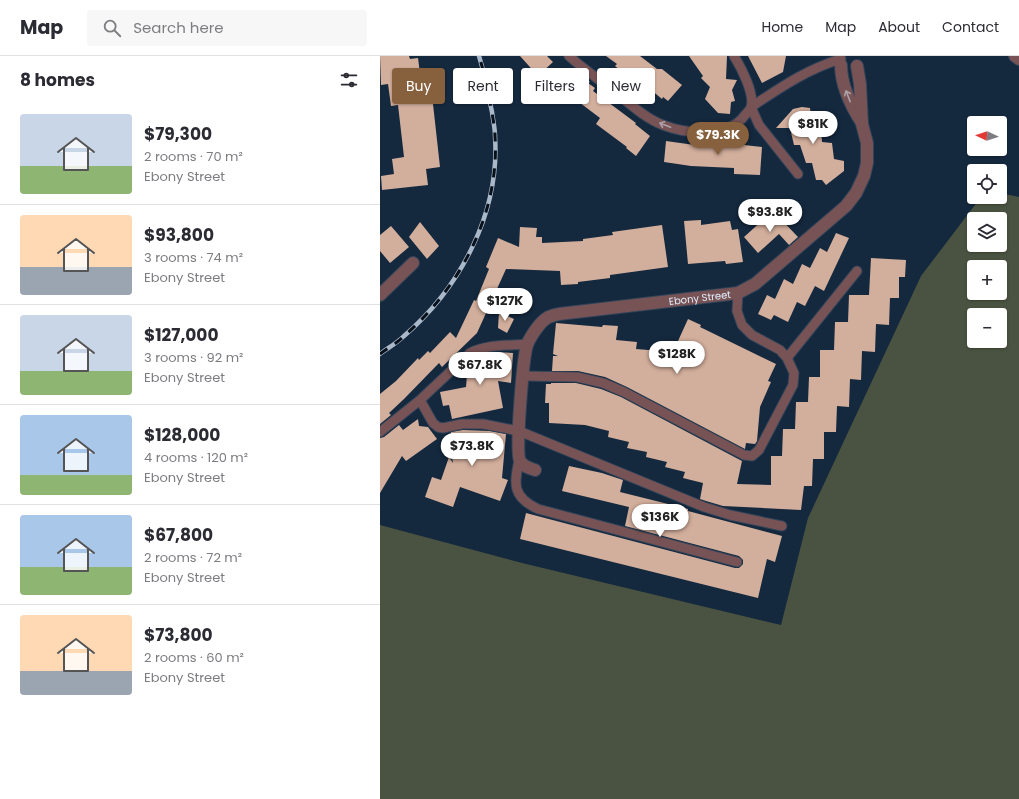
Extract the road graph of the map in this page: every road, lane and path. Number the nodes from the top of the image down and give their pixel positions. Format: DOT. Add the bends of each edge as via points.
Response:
graph roads {
  1 [pos="569,56"];
  2 [pos="734,56"];
  3 [pos="1015,56"];
  4 [pos="839,59"];
  5 [pos="1019,59"];
  6 [pos="858,60"];
  7 [pos="751,107"];
  8 [pos="862,124"];
  9 [pos="798,174"];
  10 [pos="413,264"];
  11 [pos="857,272"];
  12 [pos="738,293"];
  13 [pos="380,295"];
  14 [pos="527,344"];
  15 [pos="787,358"];
  16 [pos="523,376"];
  17 [pos="420,400"];
  18 [pos="519,431"];
  19 [pos="380,432"];
  20 [pos="519,460"];
  21 [pos="535,470"];
  22 [pos="782,526"];
  23 [pos="737,562"];
  7 -- 1 [label="lane, one-way" via="732,127 711,132 680,130 662,125"];
  2 -- 7 [label="lane" via="750,90"];
  3 -- 5 [label="street"];
  4 -- 6 [label="street, Ebony Street" via="844,69 849,70 854,69"];
  4 -- 7 [label="lane" via="805,73"];
  8 -- 4 [label="street, one-way" via="844,85"];
  6 -- 8 [label="street, Ebony Street"];
  7 -- 9 [label="lane" via="759,125"];
  8 -- 12 [label="street, Ebony Street" via="867,144 867,163 856,193 825,225 755,284"];
  10 -- 13 [label="street"];
  11 -- 15 [label="lane"];
  12 -- 14 [label="street, Ebony Street" via="559,314 547,318"];
  12 -- 15 [label="lane" via="737,311 742,325 752,335 780,350"];
  14 -- 16 [label="street, Ebony Street"];
  14 -- 17 [label="lane" via="485,348 470,353"];
  15 -- 16 [label="lane" via="794,373 793,385 759,450 752,456 744,455 603,383 577,377"];
  16 -- 18 [label="street, Ebony Street"];
  17 -- 18 [label="lane" via="438,427 483,424"];
  17 -- 19 [label="lane"];
  18 -- 20 [label="street, Ebony Street"];
  18 -- 22 [label="lane" via="704,507"];
  20 -- 21 [label="street" via="523,466"];
  20 -- 23 [label="lane" via="514,480 521,497 528,504 545,511"];
}
